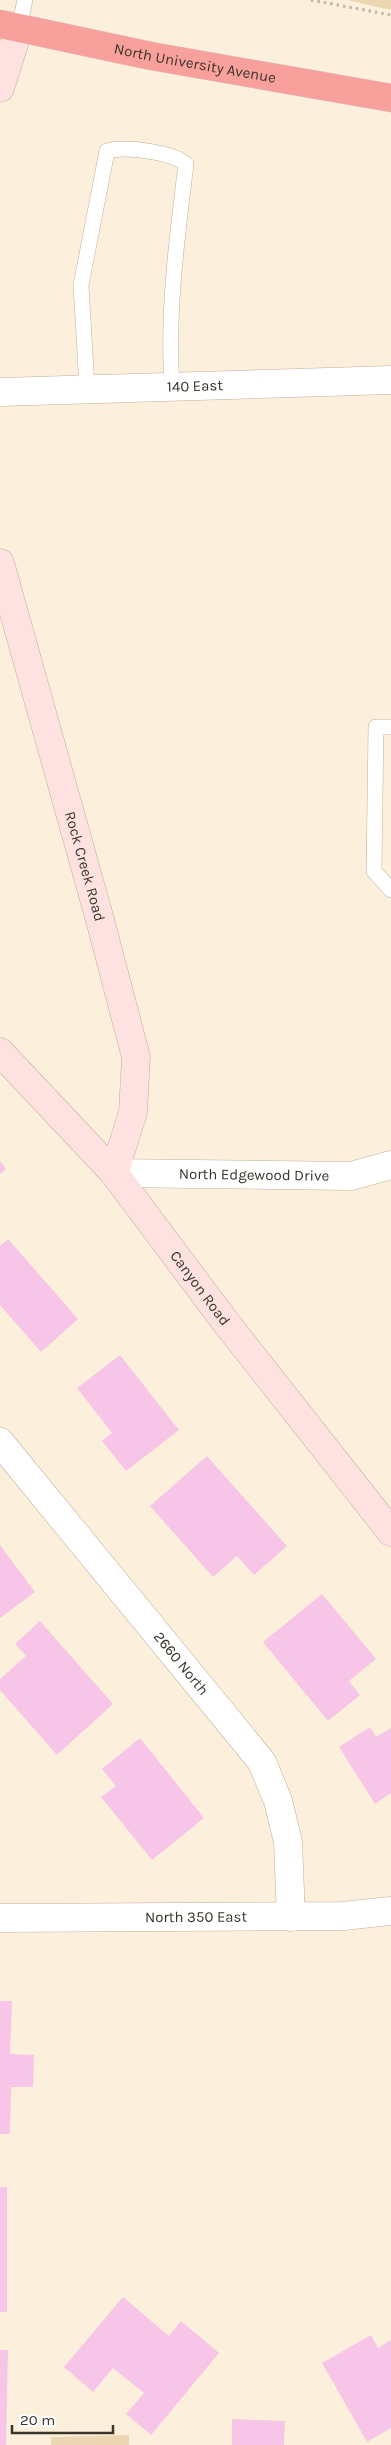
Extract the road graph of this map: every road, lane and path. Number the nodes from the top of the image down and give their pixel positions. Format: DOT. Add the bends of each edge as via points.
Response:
graph roads {
  1 [pos="25,0"];
  2 [pos="311,0"];
  3 [pos="391,15"];
  4 [pos="10,26"];
  5 [pos="0,88"];
  6 [pos="391,98"];
  7 [pos="391,380"];
  8 [pos="172,386"];
  9 [pos="87,388"];
  10 [pos="0,392"];
  11 [pos="0,563"];
  12 [pos="391,727"];
  13 [pos="391,890"];
  14 [pos="0,1052"];
  15 [pos="391,1165"];
  16 [pos="114,1173"];
  17 [pos="0,1442"];
  18 [pos="391,1532"];
  19 [pos="391,1911"];
  20 [pos="291,1917"];
  21 [pos="0,1918"];
  1 -- 4 [label="lane"];
  2 -- 3 [label="path"];
  4 -- 5 [label="street"];
  4 -- 6 [label="highway, North University Avenue" via="151,56"];
  7 -- 8 [label="street, 140 East"];
  8 -- 9 [label="street, 140 East"];
  8 -- 9 [label="lane" via="170,350 186,164 178,158 118,148 107,151 81,285"];
  9 -- 10 [label="street, 140 East"];
  11 -- 16 [label="street, Rock Creek Road" via="136,1057 133,1112"];
  12 -- 13 [label="lane" via="376,727 374,871"];
  14 -- 16 [label="street, Canyon Road"];
  15 -- 16 [label="street, North Edgewood Drive" via="350,1176"];
  16 -- 18 [label="street, Canyon Road" via="224,1320"];
  17 -- 20 [label="street, 2660 North" via="262,1762 278,1801 288,1842"];
  19 -- 20 [label="street, North 350 East"];
  20 -- 21 [label="street, North 350 East"];
}
